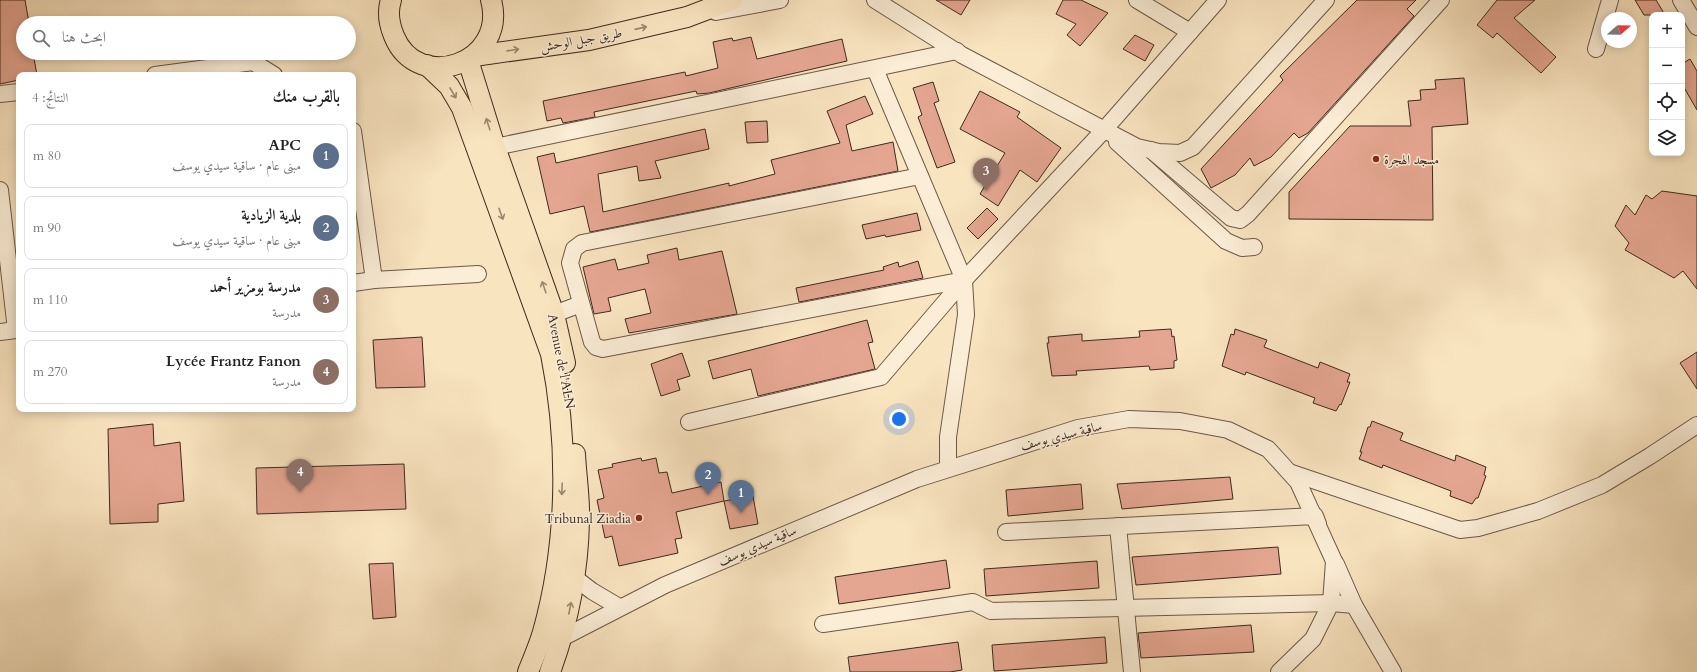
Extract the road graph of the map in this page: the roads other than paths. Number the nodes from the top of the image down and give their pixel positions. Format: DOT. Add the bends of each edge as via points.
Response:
graph roads {
  1 [pos="391,0"];
  2 [pos="491,0"];
  3 [pos="732,0"];
  4 [pos="780,0"];
  5 [pos="875,0"];
  6 [pos="1137,0"];
  7 [pos="1218,0"];
  8 [pos="1326,0"];
  9 [pos="1441,0"];
  10 [pos="1610,0"];
  11 [pos="1682,0"];
  12 [pos="687,17"];
  13 [pos="1697,27"];
  14 [pos="1190,32"];
  15 [pos="1596,49"];
  16 [pos="957,51"];
  17 [pos="471,58"];
  18 [pos="427,65"];
  19 [pos="875,68"];
  20 [pos="196,72"];
  21 [pos="269,72"];
  22 [pos="16,92"];
  23 [pos="0,94"];
  24 [pos="1104,130"];
  25 [pos="495,147"];
  26 [pos="1151,150"];
  27 [pos="356,152"];
  28 [pos="920,176"];
  29 [pos="0,190"];
  30 [pos="1254,247"];
  31 [pos="478,274"];
  32 [pos="374,280"];
  33 [pos="964,280"];
  34 [pos="356,283"];
  35 [pos="581,304"];
  36 [pos="16,314"];
  37 [pos="554,314"];
  38 [pos="16,330"];
  39 [pos="0,332"];
  40 [pos="689,422"];
  41 [pos="1697,425"];
  42 [pos="948,468"];
  43 [pos="1292,473"];
  44 [pos="1315,516"];
  45 [pos="1118,526"];
  46 [pos="1006,532"];
  47 [pos="556,572"];
  48 [pos="575,578"];
  49 [pos="1331,603"];
  50 [pos="1354,605"];
  51 [pos="619,607"];
  52 [pos="1127,608"];
  53 [pos="823,624"];
  54 [pos="552,636"];
  55 [pos="528,672"];
  56 [pos="550,672"];
  57 [pos="1132,672"];
  58 [pos="1279,672"];
  59 [pos="1393,672"];
  1 -- 18 [label="main road" via="389,17 395,39 401,49 413,59"];
  2 -- 17 [label="main road" via="494,18 492,28 488,39"];
  3 -- 12 [label="main road, طريق جبل الوحش"];
  4 -- 12 [label="street, طريق جبل الوحش"];
  5 -- 16 [label="street"];
  6 -- 14 [label="street"];
  7 -- 14 [label="street"];
  8 -- 26 [label="street" via="1193,147 1180,153"];
  9 -- 26 [label="street" via="1240,220 1231,218"];
  10 -- 15 [label="street"];
  11 -- 13 [label="street"];
  17 -- 12 [label="main road, طريق جبل الوحش, one-way" via="589,40"];
  14 -- 24 [label="street"];
  16 -- 19 [label="street"];
  16 -- 24 [label="street"];
  17 -- 18 [label="main road, طريق جبل الوحش" via="455,66"];
  25 -- 17 [label="main road, Avenue de l'ALN, one-way"];
  18 -- 47 [label="main road, one-way" via="449,86 462,108 551,354 559,395 562,431 562,501"];
  19 -- 25 [label="street"];
  19 -- 28 [label="street"];
  20 -- 21 [label="street" via="253,62"];
  22 -- 23 [label="street"];
  24 -- 26 [label="street"];
  24 -- 30 [label="street" via="1226,241 1242,248"];
  24 -- 33 [label="street"];
  37 -- 25 [label="main road, Avenue de l'ALN, one-way"];
  27 -- 32 [label="street"];
  28 -- 33 [label="street"];
  28 -- 35 [label="street" via="582,243 574,249 570,263"];
  29 -- 36 [label="street"];
  31 -- 32 [label="street"];
  32 -- 34 [label="street"];
  33 -- 35 [label="street" via="604,349 596,347 592,342"];
  33 -- 40 [label="street" via="881,377"];
  33 -- 42 [label="street" via="966,315 948,437"];
  35 -- 37 [label="street"];
  37 -- 48 [label="main road, Avenue de l'ALN" via="570,389 574,428 580,519"];
  38 -- 39 [label="street"];
  41 -- 43 [label="street" via="1602,485 1538,511 1478,528 1460,530"];
  42 -- 43 [label="street, ساقية سيدي يوسف" via="1078,428 1129,419 1180,421 1228,430 1268,449"];
  42 -- 51 [label="street, ساقية سيدي يوسف" via="851,505"];
  43 -- 44 [label="street, ساقية سيدي يوسف"];
  44 -- 45 [label="street"];
  44 -- 49 [label="street, ساقية سيدي يوسف" via="1334,561"];
  44 -- 50 [label="street"];
  45 -- 46 [label="street"];
  45 -- 52 [label="street"];
  47 -- 48 [label="street"];
  47 -- 54 [label="main road"];
  48 -- 51 [label="street"];
  54 -- 48 [label="main road, Avenue de l'ALN, one-way"];
  49 -- 50 [label="street"];
  49 -- 52 [label="street"];
  49 -- 58 [label="street, ساقية سيدي يوسف" via="1313,639"];
  50 -- 59 [label="street"];
  51 -- 54 [label="street, ساقية سيدي يوسف"];
  52 -- 53 [label="street" via="992,611 973,602"];
  52 -- 57 [label="street"];
  54 -- 55 [label="main road"];
  54 -- 56 [label="main road, Avenue de l'ALN"];
}
